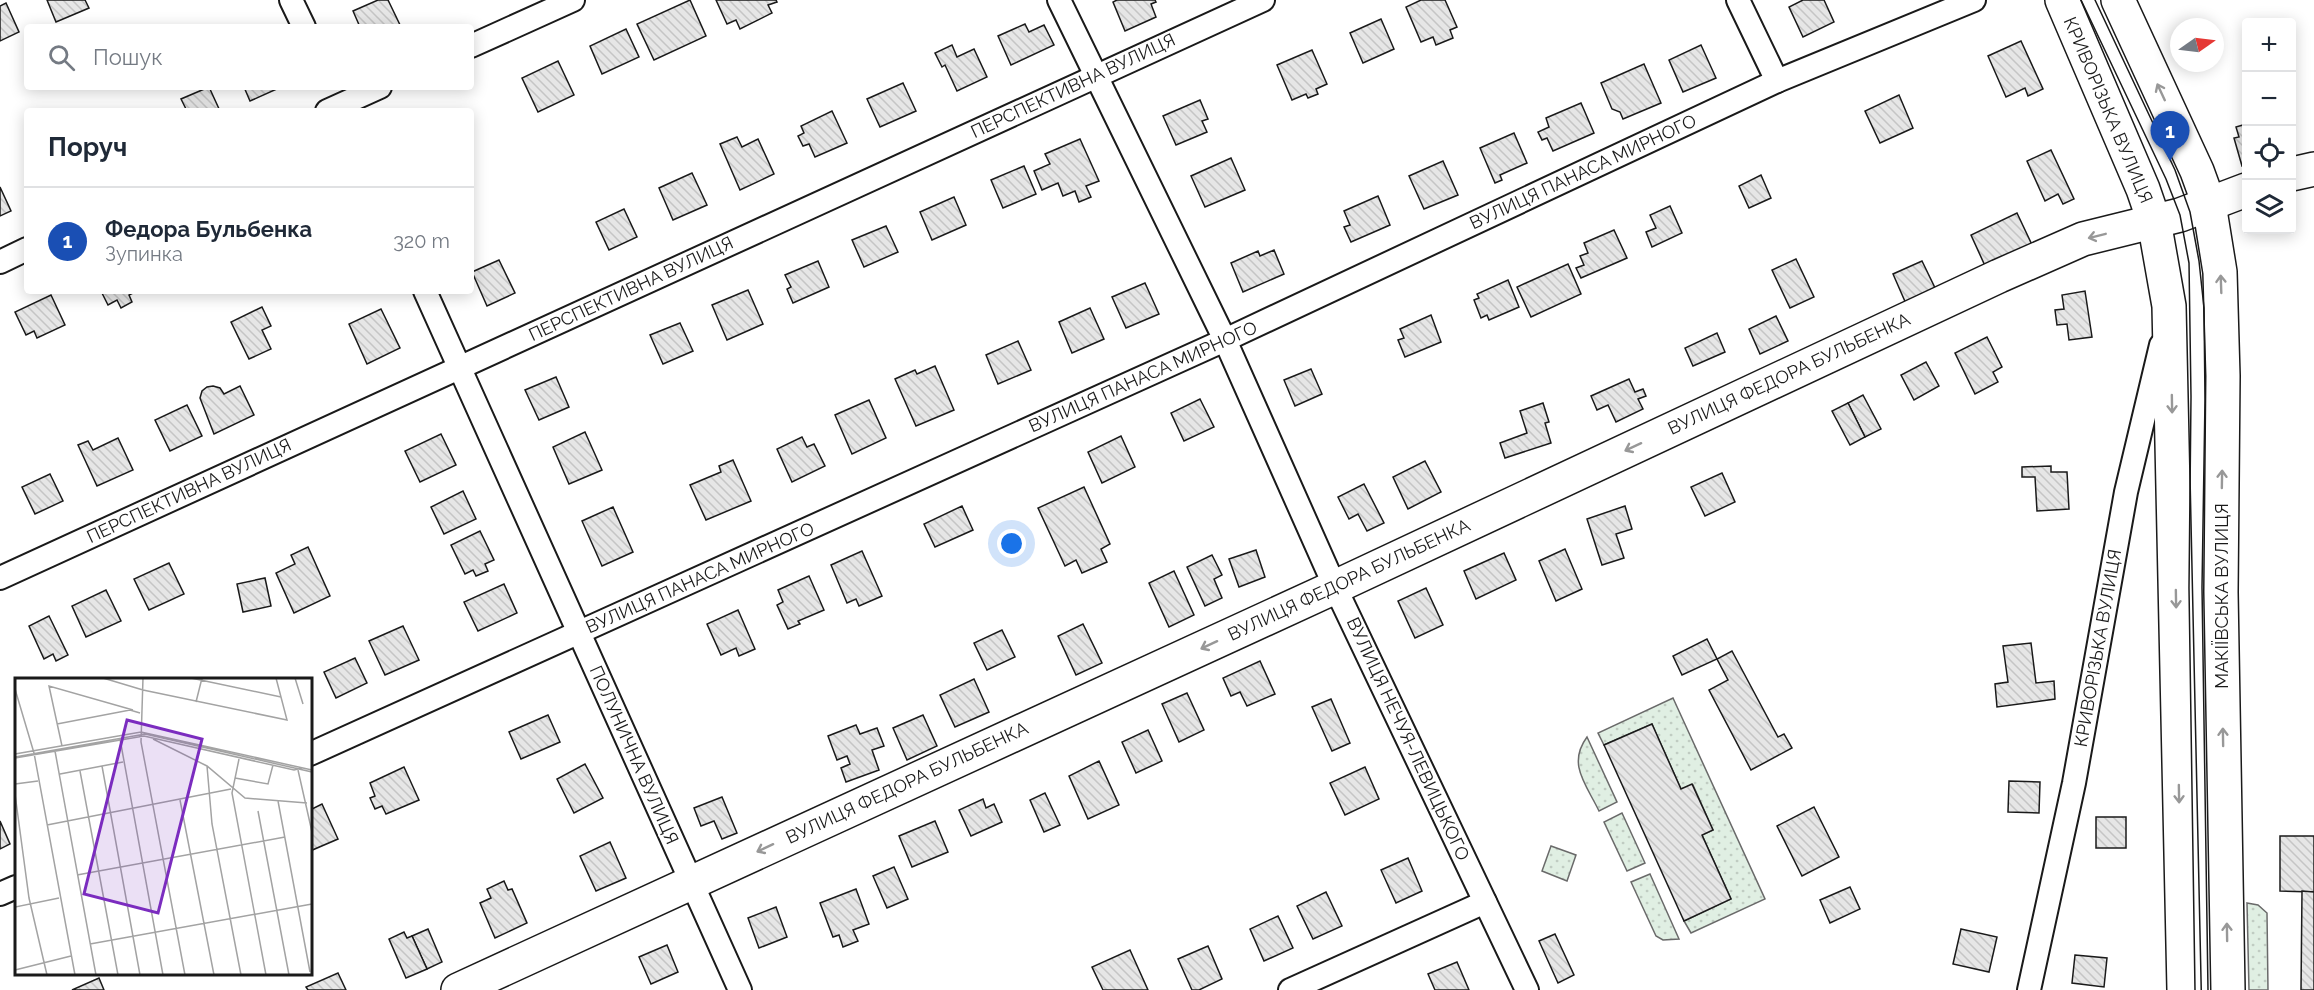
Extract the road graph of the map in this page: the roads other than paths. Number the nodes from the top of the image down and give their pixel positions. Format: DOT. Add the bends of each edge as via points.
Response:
graph roads {
  1 [pos="291,0"];
  2 [pos="573,0"];
  3 [pos="1059,0"];
  4 [pos="1263,0"];
  5 [pos="1738,0"];
  6 [pos="1974,0"];
  7 [pos="2062,0"];
  8 [pos="2118,0"];
  9 [pos="303,24"];
  10 [pos="474,45"];
  11 [pos="1096,75"];
  12 [pos="1777,81"];
  13 [pos="372,90"];
  14 [pos="335,104"];
  15 [pos="2314,169"];
  16 [pos="2296,173"];
  17 [pos="2242,192"];
  18 [pos="2209,204"];
  19 [pos="2154,221"];
  20 [pos="24,250"];
  21 [pos="0,262"];
  22 [pos="426,294"];
  23 [pos="2169,306"];
  24 [pos="1226,340"];
  25 [pos="460,368"];
  26 [pos="0,578"];
  27 [pos="1335,587"];
  28 [pos="579,633"];
  29 [pos="312,753"];
  30 [pos="691,882"];
  31 [pos="15,887"];
  32 [pos="0,894"];
  33 [pos="2182,898"];
  34 [pos="2227,898"];
  35 [pos="1485,902"];
  36 [pos="458,990"];
  37 [pos="740,990"];
  38 [pos="1290,990"];
  39 [pos="1527,990"];
  40 [pos="2029,990"];
  41 [pos="2184,990"];
  42 [pos="2228,990"];
  1 -- 9 [label="street"];
  2 -- 10 [label="street"];
  3 -- 11 [label="street, ВУЛИЦЯ НЕЧУЯ-ЛЕВИЦЬКОГО"];
  4 -- 11 [label="street, ПЕРСПЕКТИВНА ВУЛИЦЯ"];
  5 -- 12 [label="street"];
  6 -- 12 [label="street, ВУЛИЦЯ ПАНАСА МИРНОГО"];
  7 -- 19 [label="street, КРИВОРІЗЬКА ВУЛИЦЯ"];
  18 -- 8 [label="street, one-way"];
  11 -- 24 [label="street, ВУЛИЦЯ НЕЧУЯ-ЛЕВИЦЬКОГО"];
  11 -- 25 [label="street, ПЕРСПЕКТИВНА ВУЛИЦЯ"];
  12 -- 24 [label="street, ВУЛИЦЯ ПАНАСА МИРНОГО"];
  13 -- 14 [label="street"];
  15 -- 16 [label="street"];
  17 -- 18 [label="street, ВУЛИЦЯ ФЕДОРА БУЛЬБЕНКА"];
  18 -- 19 [label="street, ВУЛИЦЯ ФЕДОРА БУЛЬБЕНКА"];
  34 -- 18 [label="street, МАКІЇВСЬКА ВУЛИЦЯ, one-way" via="2220,592 2223,376 2220,272"];
  19 -- 23 [label="street"];
  19 -- 27 [label="street, ВУЛИЦЯ ФЕДОРА БУЛЬБЕНКА, one-way" via="2083,239 1999,276"];
  20 -- 21 [label="street"];
  22 -- 25 [label="street, ПОЛУНИЧНА ВУЛИЦЯ"];
  23 -- 33 [label="street, one-way"];
  23 -- 40 [label="street, КРИВОРІЗЬКА ВУЛИЦЯ" via="2126,492 2074,783"];
  24 -- 27 [label="street, ВУЛИЦЯ НЕЧУЯ-ЛЕВИЦЬКОГО"];
  24 -- 28 [label="street, ВУЛИЦЯ ПАНАСА МИРНОГО"];
  25 -- 26 [label="street, ПЕРСПЕКТИВНА ВУЛИЦЯ"];
  25 -- 28 [label="street, ПОЛУНИЧНА ВУЛИЦЯ"];
  27 -- 30 [label="street, ВУЛИЦЯ ФЕДОРА БУЛЬБЕНКА, one-way"];
  27 -- 35 [label="street, ВУЛИЦЯ НЕЧУЯ-ЛЕВИЦЬКОГО"];
  28 -- 29 [label="street, ВУЛИЦЯ ПАНАСА МИРНОГО"];
  28 -- 30 [label="street, ПОЛУНИЧНА ВУЛИЦЯ"];
  30 -- 36 [label="street, ВУЛИЦЯ ФЕДОРА БУЛЬБЕНКА"];
  30 -- 37 [label="street, ПОЛУНИЧНА ВУЛИЦЯ"];
  31 -- 32 [label="street"];
  33 -- 34 [label="street"];
  33 -- 41 [label="street"];
  42 -- 34 [label="street, МАКІЇВСЬКА ВУЛИЦЯ, one-way"];
  35 -- 38 [label="street"];
  35 -- 39 [label="street, ВУЛИЦЯ НЕЧУЯ-ЛЕВИЦЬКОГО"];
}
